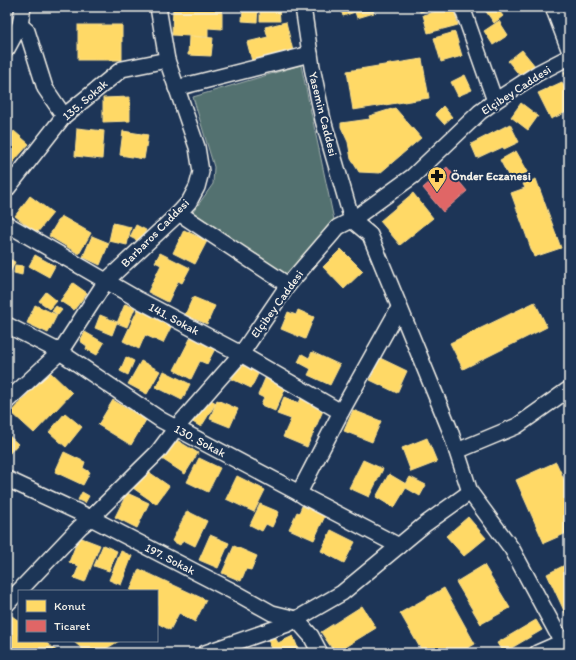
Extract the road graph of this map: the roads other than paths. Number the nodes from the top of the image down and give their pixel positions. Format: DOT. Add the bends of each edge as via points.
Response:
graph roads {
  1 [pos="23,7"];
  2 [pos="158,7"];
  3 [pos="303,7"];
  4 [pos="462,7"];
  5 [pos="554,7"];
  6 [pos="20,25"];
  7 [pos="7,49"];
  8 [pos="569,49"];
  9 [pos="310,54"];
  10 [pos="569,56"];
  11 [pos="167,60"];
  12 [pos="176,88"];
  13 [pos="495,101"];
  14 [pos="64,116"];
  15 [pos="7,189"];
  16 [pos="179,213"];
  17 [pos="352,220"];
  18 [pos="7,224"];
  19 [pos="106,281"];
  20 [pos="288,285"];
  21 [pos="399,308"];
  22 [pos="7,325"];
  23 [pos="60,352"];
  24 [pos="241,354"];
  25 [pos="569,389"];
  26 [pos="7,401"];
  27 [pos="341,412"];
  28 [pos="176,428"];
  29 [pos="457,451"];
  30 [pos="7,479"];
  31 [pos="470,492"];
  32 [pos="299,493"];
  33 [pos="92,518"];
  34 [pos="399,546"];
  35 [pos="20,590"];
  36 [pos="18,592"];
  37 [pos="7,604"];
  38 [pos="296,619"];
  39 [pos="566,645"];
  40 [pos="205,653"];
  41 [pos="320,653"];
  42 [pos="537,653"];
  1 -- 6 [label="street"];
  2 -- 11 [label="street, Barbaros Caddesi"];
  3 -- 9 [label="street, Yasemin Caddesi"];
  4 -- 13 [label="street"];
  5 -- 8 [label="street"];
  6 -- 7 [label="street"];
  6 -- 14 [label="street" via="26,31 45,88"];
  9 -- 12 [label="street"];
  9 -- 17 [label="street, Yasemin Caddesi" via="323,120"];
  10 -- 13 [label="street, Elçibey Caddesi"];
  11 -- 12 [label="street, Barbaros Caddesi"];
  11 -- 14 [label="street, 135. Sokak" via="122,69"];
  12 -- 16 [label="street, Barbaros Caddesi" via="197,147 201,172 189,202"];
  13 -- 17 [label="street, Elçibey Caddesi" via="480,112 413,176"];
  14 -- 15 [label="street, 135. Sokak"];
  16 -- 19 [label="street, Barbaros Caddesi"];
  16 -- 20 [label="street"];
  17 -- 20 [label="street, Elçibey Caddesi" via="338,227"];
  17 -- 21 [label="street" via="370,235"];
  18 -- 19 [label="street, 141. Sokak"];
  19 -- 23 [label="street, Barbaros Caddesi"];
  19 -- 24 [label="street, 141. Sokak"];
  20 -- 24 [label="street, Elçibey Caddesi"];
  21 -- 27 [label="street"];
  21 -- 29 [label="street" via="426,369"];
  22 -- 23 [label="street, 130. Sokak"];
  23 -- 26 [label="street, Barbaros Caddesi"];
  23 -- 28 [label="street, 130. Sokak"];
  24 -- 27 [label="street, 141. Sokak"];
  24 -- 28 [label="street, Elçibey Caddesi"];
  25 -- 29 [label="street" via="517,426"];
  27 -- 32 [label="street"];
  28 -- 32 [label="street, 130. Sokak"];
  28 -- 33 [label="street, Elçibey Caddesi" via="158,452"];
  29 -- 31 [label="street"];
  30 -- 33 [label="street, 197. Sokak"];
  31 -- 34 [label="street"];
  31 -- 39 [label="street" via="512,549"];
  32 -- 34 [label="street, 130. Sokak"];
  33 -- 35 [label="street, Elçibey Caddesi" via="80,527"];
  33 -- 38 [label="street, 197. Sokak" via="272,613"];
  34 -- 38 [label="street" via="342,593"];
  36 -- 37 [label="street, Elçibey Caddesi"];
  38 -- 40 [label="street"];
  38 -- 41 [label="street" via="311,636"];
  39 -- 42 [label="street"];
}
